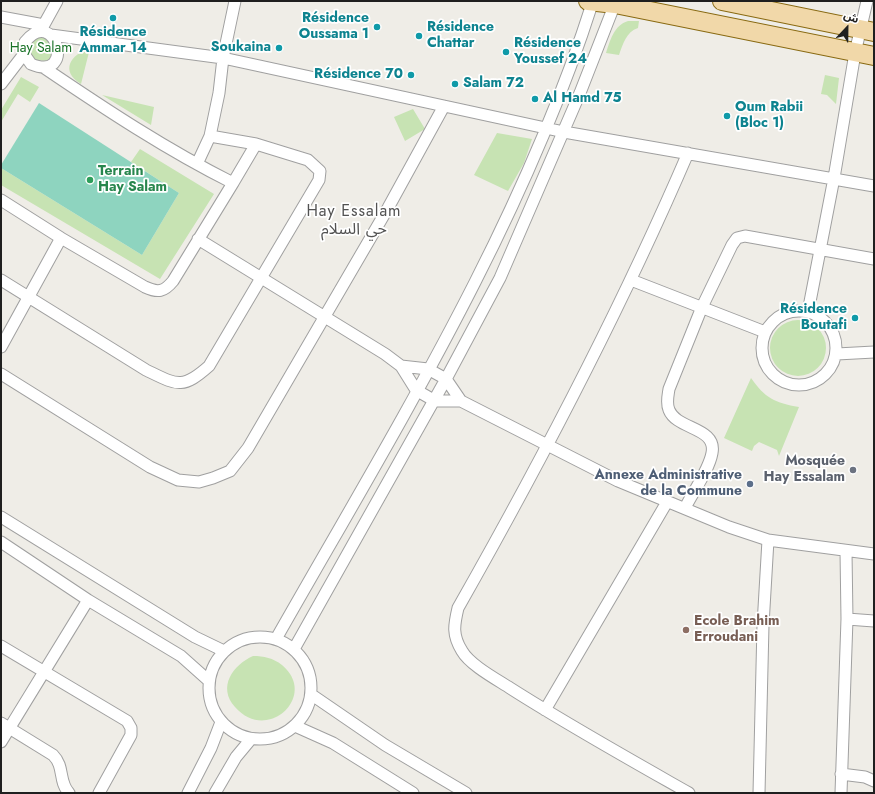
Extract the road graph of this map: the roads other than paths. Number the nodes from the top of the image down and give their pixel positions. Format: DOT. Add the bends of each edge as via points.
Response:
graph roads {
  1 [pos="57,1"];
  2 [pos="235,1"];
  3 [pos="591,1"];
  4 [pos="722,1"];
  5 [pos="867,1"];
  6 [pos="616,3"];
  7 [pos="1,17"];
  8 [pos="868,30"];
  9 [pos="45,31"];
  10 [pos="855,53"];
  11 [pos="24,54"];
  12 [pos="874,56"];
  13 [pos="223,58"];
  14 [pos="43,67"];
  15 [pos="1,84"];
  16 [pos="444,106"];
  17 [pos="546,127"];
  18 [pos="564,132"];
  19 [pos="210,136"];
  20 [pos="256,144"];
  21 [pos="688,153"];
  22 [pos="197,164"];
  23 [pos="834,178"];
  24 [pos="233,183"];
  25 [pos="874,186"];
  26 [pos="1,200"];
  27 [pos="60,238"];
  28 [pos="198,239"];
  29 [pos="820,249"];
  30 [pos="874,259"];
  31 [pos="261,278"];
  32 [pos="1,280"];
  33 [pos="631,280"];
  34 [pos="29,297"];
  35 [pos="702,307"];
  36 [pos="808,312"];
  37 [pos="324,316"];
  38 [pos="765,332"];
  39 [pos="1,347"];
  40 [pos="874,352"];
  41 [pos="837,354"];
  42 [pos="401,366"];
  43 [pos="428,369"];
  44 [pos="1,374"];
  45 [pos="446,379"];
  46 [pos="416,390"];
  47 [pos="435,401"];
  48 [pos="461,401"];
  49 [pos="548,445"];
  50 [pos="666,502"];
  51 [pos="685,508"];
  52 [pos="1,517"];
  53 [pos="768,540"];
  54 [pos="1,542"];
  55 [pos="846,552"];
  56 [pos="874,554"];
  57 [pos="88,600"];
  58 [pos="847,619"];
  59 [pos="874,621"];
  60 [pos="276,639"];
  61 [pos="1,646"];
  62 [pos="294,649"];
  63 [pos="224,651"];
  64 [pos="42,672"];
  65 [pos="209,681"];
  66 [pos="312,695"];
  67 [pos="545,710"];
  68 [pos="221,722"];
  69 [pos="5,726"];
  70 [pos="295,726"];
  71 [pos="251,739"];
  72 [pos="1,742"];
  73 [pos="841,774"];
  74 [pos="874,781"];
  75 [pos="69,793"];
  76 [pos="99,793"];
  77 [pos="188,793"];
  78 [pos="215,793"];
  79 [pos="413,793"];
  80 [pos="466,793"];
  81 [pos="689,793"];
  82 [pos="759,793"];
  83 [pos="841,793"];
  1 -- 9 [label="street"];
  2 -- 13 [label="street"];
  3 -- 6 [label="main road"];
  3 -- 17 [label="street" via="571,66"];
  4 -- 8 [label="main road"];
  5 -- 8 [label="street"];
  6 -- 10 [label="main road"];
  6 -- 18 [label="street"];
  7 -- 9 [label="street"];
  8 -- 10 [label="street"];
  9 -- 11 [label="street" via="34,34 25,42"];
  9 -- 13 [label="street"];
  9 -- 14 [label="street" via="56,42 58,50 57,58"];
  10 -- 12 [label="main road"];
  10 -- 23 [label="street"];
  11 -- 14 [label="street" via="31,64"];
  11 -- 15 [label="street"];
  13 -- 16 [label="street"];
  13 -- 19 [label="street" via="220,92"];
  14 -- 22 [label="street" via="109,111"];
  16 -- 17 [label="street"];
  16 -- 37 [label="street"];
  17 -- 18 [label="street"];
  17 -- 43 [label="street" via="518,193"];
  18 -- 21 [label="street"];
  18 -- 45 [label="street" via="500,278"];
  19 -- 20 [label="street"];
  19 -- 22 [label="street"];
  20 -- 24 [label="street"];
  20 -- 31 [label="street" via="308,160 320,171 319,180"];
  21 -- 23 [label="street"];
  21 -- 33 [label="street"];
  22 -- 24 [label="street"];
  23 -- 25 [label="street"];
  23 -- 29 [label="street"];
  24 -- 28 [label="street"];
  26 -- 27 [label="street"];
  27 -- 28 [label="street" via="154,291 166,289 173,281"];
  27 -- 34 [label="street"];
  28 -- 31 [label="street"];
  29 -- 30 [label="street"];
  29 -- 35 [label="street" via="745,236 737,238"];
  29 -- 36 [label="street"];
  31 -- 34 [label="street" via="210,366 196,378 184,383 171,382 146,370"];
  31 -- 37 [label="street"];
  32 -- 34 [label="street"];
  33 -- 35 [label="street"];
  33 -- 49 [label="street"];
  34 -- 39 [label="street"];
  35 -- 38 [label="street"];
  35 -- 51 [label="street" via="668,389 669,412 678,421 708,436 712,443 708,462"];
  36 -- 38 [label="street" via="795,311 783,314 772,321"];
  36 -- 41 [label="street" via="821,318 831,329"];
  37 -- 42 [label="street"];
  37 -- 44 [label="street" via="248,448 230,470 199,482 178,480 150,467"];
  38 -- 41 [label="street" via="761,344 764,362 775,377 786,384 799,386 811,384 822,378 830,369"];
  40 -- 41 [label="street"];
  42 -- 43 [label="street"];
  42 -- 46 [label="street"];
  43 -- 45 [label="street"];
  43 -- 46 [label="street"];
  45 -- 47 [label="street"];
  45 -- 48 [label="street"];
  46 -- 47 [label="street"];
  46 -- 60 [label="street"];
  47 -- 48 [label="street"];
  47 -- 62 [label="street"];
  48 -- 49 [label="street"];
  49 -- 50 [label="street"];
  49 -- 67 [label="street" via="458,608 453,627 463,653 484,671"];
  50 -- 51 [label="street"];
  50 -- 67 [label="street"];
  51 -- 53 [label="street"];
  52 -- 63 [label="street" via="195,637"];
  53 -- 55 [label="street"];
  53 -- 82 [label="street"];
  54 -- 57 [label="street"];
  55 -- 56 [label="street"];
  55 -- 58 [label="street"];
  57 -- 64 [label="street"];
  57 -- 65 [label="street" via="182,656"];
  58 -- 59 [label="street"];
  58 -- 73 [label="street"];
  60 -- 62 [label="street"];
  60 -- 63 [label="street" via="265,636 243,639"];
  61 -- 64 [label="street"];
  62 -- 66 [label="street" via="305,662"];
  63 -- 65 [label="street" via="212,670"];
  64 -- 69 [label="street"];
  64 -- 76 [label="street" via="127,721 131,728 131,735"];
  65 -- 68 [label="street" via="213,709"];
  66 -- 70 [label="street" via="306,712"];
  66 -- 80 [label="street" via="385,745"];
  67 -- 81 [label="street"];
  68 -- 71 [label="street" via="235,733"];
  68 -- 77 [label="street"];
  69 -- 72 [label="street"];
  69 -- 75 [label="street" via="59,761 62,781"];
  70 -- 71 [label="street" via="282,735 267,739"];
  70 -- 79 [label="street" via="333,743"];
  71 -- 78 [label="street" via="236,757"];
  73 -- 74 [label="street" via="865,777"];
  73 -- 83 [label="street"];
}
